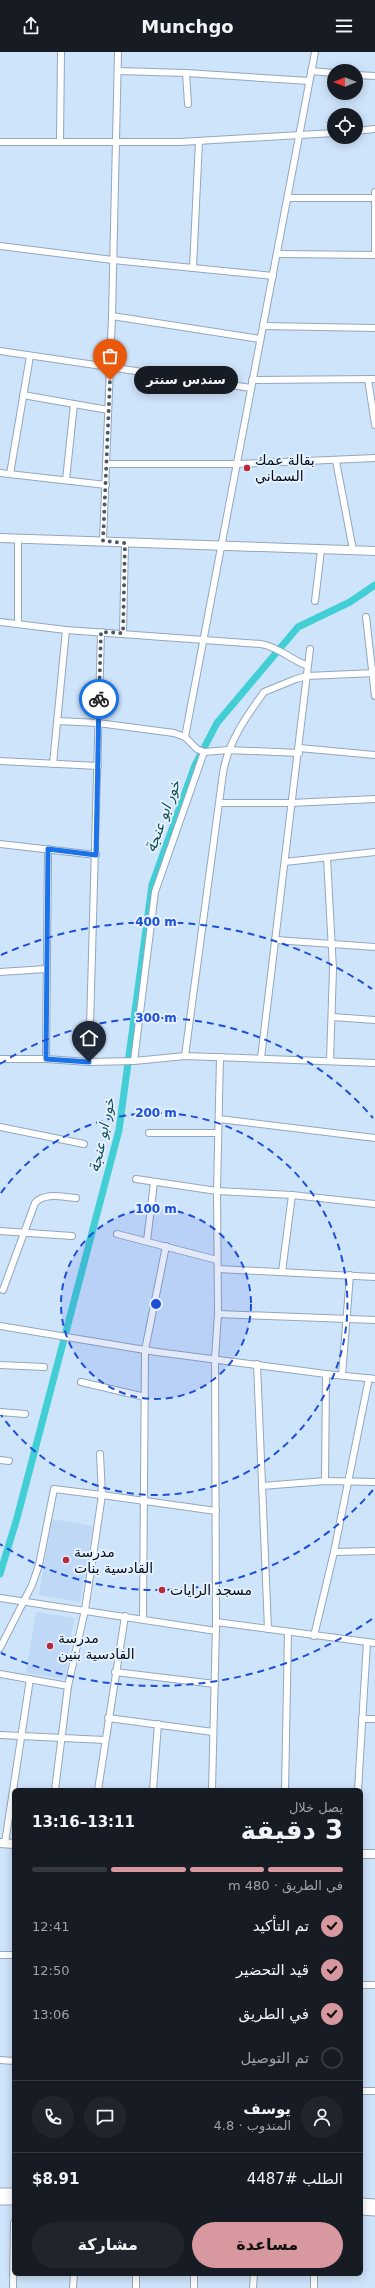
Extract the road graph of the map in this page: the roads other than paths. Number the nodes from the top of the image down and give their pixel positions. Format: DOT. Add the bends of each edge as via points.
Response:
graph roads {
  1 [pos="61,52"];
  2 [pos="118,52"];
  3 [pos="315,52"];
  4 [pos="118,71"];
  5 [pos="311,72"];
  6 [pos="186,73"];
  7 [pos="327,73"];
  8 [pos="363,75"];
  9 [pos="375,76"];
  10 [pos="309,81"];
  11 [pos="188,104"];
  12 [pos="375,129"];
  13 [pos="363,130"];
  14 [pos="327,134"];
  15 [pos="299,136"];
  16 [pos="199,140"];
  17 [pos="0,142"];
  18 [pos="60,142"];
  19 [pos="116,142"];
  20 [pos="375,192"];
  21 [pos="288,198"];
  22 [pos="375,198"];
  23 [pos="0,246"];
  24 [pos="278,254"];
  25 [pos="375,255"];
  26 [pos="113,260"];
  27 [pos="193,268"];
  28 [pos="273,276"];
  29 [pos="112,316"];
  30 [pos="263,326"];
  31 [pos="375,328"];
  32 [pos="260,339"];
  33 [pos="0,351"];
  34 [pos="30,356"];
  35 [pos="110,367"];
  36 [pos="368,379"];
  37 [pos="375,379"];
  38 [pos="252,380"];
  39 [pos="251,388"];
  40 [pos="23,395"];
  41 [pos="74,404"];
  42 [pos="108,410"];
  43 [pos="375,426"];
  44 [pos="375,458"];
  45 [pos="336,461"];
  46 [pos="106,464"];
  47 [pos="237,464"];
  48 [pos="0,473"];
  49 [pos="10,474"];
  50 [pos="66,480"];
  51 [pos="106,485"];
  52 [pos="0,538"];
  53 [pos="18,539"];
  54 [pos="103,541"];
  55 [pos="125,543"];
  56 [pos="221,547"];
  57 [pos="321,550"];
  58 [pos="353,550"];
  59 [pos="375,551"];
  60 [pos="315,601"];
  61 [pos="366,617"];
  62 [pos="0,622"];
  63 [pos="18,624"];
  64 [pos="66,630"];
  65 [pos="101,632"];
  66 [pos="123,633"];
  67 [pos="204,639"];
  68 [pos="310,649"];
  69 [pos="308,666"];
  70 [pos="373,673"];
  71 [pos="308,676"];
  72 [pos="375,696"];
  73 [pos="58,721"];
  74 [pos="98,723"];
  75 [pos="185,737"];
  76 [pos="228,750"];
  77 [pos="299,750"];
  78 [pos="204,752"];
  79 [pos="375,755"];
  80 [pos="0,761"];
  81 [pos="53,764"];
  82 [pos="98,766"];
  83 [pos="375,799"];
  84 [pos="220,803"];
  85 [pos="291,803"];
  86 [pos="0,844"];
  87 [pos="48,849"];
  88 [pos="375,852"];
  89 [pos="96,855"];
  90 [pos="327,858"];
  91 [pos="285,862"];
  92 [pos="276,940"];
  93 [pos="332,945"];
  94 [pos="375,947"];
  95 [pos="46,970"];
  96 [pos="0,972"];
  97 [pos="332,1018"];
  98 [pos="375,1020"];
  99 [pos="185,1056"];
  100 [pos="220,1057"];
  101 [pos="261,1058"];
  102 [pos="0,1059"];
  103 [pos="46,1059"];
  104 [pos="134,1061"];
  105 [pos="330,1061"];
  106 [pos="89,1062"];
  107 [pos="375,1063"];
  108 [pos="219,1119"];
  109 [pos="0,1127"];
  110 [pos="149,1133"];
  111 [pos="218,1133"];
  112 [pos="375,1138"];
  113 [pos="84,1144"];
  114 [pos="136,1180"];
  115 [pos="154,1182"];
  116 [pos="217,1191"];
  117 [pos="292,1194"];
  118 [pos="76,1198"];
  119 [pos="375,1204"];
  120 [pos="0,1231"];
  121 [pos="22,1232"];
  122 [pos="117,1234"];
  123 [pos="72,1236"];
  124 [pos="147,1241"];
  125 [pos="166,1246"];
  126 [pos="217,1260"];
  127 [pos="218,1269"];
  128 [pos="282,1272"];
  129 [pos="350,1275"];
  130 [pos="375,1277"];
  131 [pos="3,1290"];
  132 [pos="218,1314"];
  133 [pos="346,1319"];
  134 [pos="375,1320"];
  135 [pos="0,1326"];
  136 [pos="145,1350"];
  137 [pos="215,1358"];
  138 [pos="257,1364"];
  139 [pos="0,1365"];
  140 [pos="44,1368"];
  141 [pos="326,1374"];
  142 [pos="342,1375"];
  143 [pos="372,1378"];
  144 [pos="81,1382"];
  145 [pos="145,1398"];
  146 [pos="0,1412"];
  147 [pos="24,1414"];
  148 [pos="100,1454"];
  149 [pos="0,1460"];
  150 [pos="9,1460"];
  151 [pos="325,1481"];
  152 [pos="348,1482"];
  153 [pos="375,1482"];
  154 [pos="262,1486"];
  155 [pos="102,1495"];
  156 [pos="145,1501"];
  157 [pos="216,1511"];
  158 [pos="375,1551"];
  159 [pos="334,1552"];
  160 [pos="0,1598"];
  161 [pos="24,1602"];
  162 [pos="85,1610"];
  163 [pos="125,1616"];
  164 [pos="143,1618"];
  165 [pos="216,1622"];
  166 [pos="268,1629"];
  167 [pos="216,1631"];
  168 [pos="288,1632"];
  169 [pos="314,1636"];
  170 [pos="367,1642"];
  171 [pos="375,1643"];
  172 [pos="0,1648"];
  173 [pos="115,1672"];
  174 [pos="0,1674"];
  175 [pos="30,1679"];
  176 [pos="215,1684"];
  177 [pos="68,1686"];
  178 [pos="108,1718"];
  179 [pos="362,1719"];
  180 [pos="375,1719"];
  181 [pos="158,1724"];
  182 [pos="213,1732"];
  183 [pos="0,1735"];
  184 [pos="22,1736"];
  185 [pos="62,1738"];
  186 [pos="105,1740"];
  187 [pos="12,1788"];
  188 [pos="55,1788"];
  189 [pos="98,1788"];
  190 [pos="153,1788"];
  191 [pos="212,1788"];
  192 [pos="285,1788"];
  193 [pos="358,1788"];
  194 [pos="12,1790"];
  195 [pos="2,1843"];
  196 [pos="12,1844"];
  197 [pos="363,1854"];
  198 [pos="375,1854"];
  199 [pos="0,1955"];
  200 [pos="12,1955"];
  201 [pos="363,1985"];
  202 [pos="375,1985"];
  203 [pos="0,2060"];
  204 [pos="12,2061"];
  205 [pos="363,2091"];
  206 [pos="375,2091"];
  207 [pos="0,2193"];
  208 [pos="12,2193"];
  209 [pos="0,2200"];
  210 [pos="12,2200"];
  211 [pos="363,2203"];
  212 [pos="375,2204"];
  213 [pos="363,2210"];
  214 [pos="375,2211"];
  215 [pos="13,2276"];
  216 [pos="74,2276"];
  217 [pos="136,2276"];
  218 [pos="194,2276"];
  219 [pos="254,2276"];
  220 [pos="314,2276"];
  221 [pos="13,2288"];
  222 [pos="73,2288"];
  223 [pos="136,2288"];
  224 [pos="194,2288"];
  225 [pos="253,2288"];
  226 [pos="314,2288"];
  1 -- 18 [label="street"];
  2 -- 4 [label="street"];
  3 -- 5 [label="street"];
  4 -- 6 [label="street"];
  4 -- 19 [label="street"];
  5 -- 7 [label="street"];
  5 -- 10 [label="street"];
  6 -- 10 [label="street"];
  6 -- 11 [label="street"];
  8 -- 9 [label="street"];
  10 -- 15 [label="street"];
  12 -- 13 [label="street"];
  14 -- 15 [label="street"];
  15 -- 16 [label="street"];
  15 -- 21 [label="street"];
  16 -- 19 [label="street"];
  16 -- 27 [label="street"];
  17 -- 18 [label="street"];
  18 -- 19 [label="street"];
  19 -- 26 [label="street"];
  20 -- 22 [label="street"];
  21 -- 22 [label="street"];
  21 -- 24 [label="street"];
  22 -- 25 [label="street"];
  23 -- 26 [label="street"];
  24 -- 25 [label="street"];
  24 -- 28 [label="street"];
  26 -- 27 [label="street"];
  26 -- 29 [label="street"];
  27 -- 28 [label="street"];
  28 -- 30 [label="street"];
  29 -- 32 [label="street"];
  29 -- 35 [label="street"];
  30 -- 31 [label="street"];
  30 -- 32 [label="street"];
  32 -- 38 [label="street"];
  33 -- 34 [label="street"];
  34 -- 35 [label="street"];
  34 -- 40 [label="street"];
  35 -- 39 [label="street"];
  35 -- 42 [label="street"];
  36 -- 37 [label="street"];
  36 -- 38 [label="street"];
  36 -- 43 [label="street"];
  38 -- 39 [label="street"];
  39 -- 47 [label="street"];
  40 -- 41 [label="street"];
  40 -- 49 [label="street"];
  41 -- 42 [label="street"];
  41 -- 50 [label="street"];
  42 -- 46 [label="street"];
  44 -- 45 [label="street"];
  45 -- 47 [label="street"];
  45 -- 58 [label="street"];
  46 -- 47 [label="street"];
  46 -- 51 [label="street"];
  47 -- 56 [label="street"];
  48 -- 49 [label="street"];
  49 -- 50 [label="street"];
  50 -- 51 [label="street"];
  51 -- 54 [label="street"];
  52 -- 53 [label="street"];
  53 -- 54 [label="street"];
  53 -- 63 [label="street"];
  54 -- 55 [label="street"];
  55 -- 56 [label="street"];
  55 -- 66 [label="street"];
  56 -- 57 [label="street"];
  56 -- 67 [label="street"];
  57 -- 58 [label="street"];
  57 -- 60 [label="street"];
  58 -- 59 [label="street"];
  61 -- 70 [label="street"];
  62 -- 63 [label="street"];
  63 -- 64 [label="street"];
  64 -- 65 [label="street"];
  64 -- 73 [label="street"];
  65 -- 66 [label="street"];
  65 -- 74 [label="street"];
  66 -- 67 [label="street"];
  67 -- 69 [label="street" via="272,646 293,660"];
  67 -- 75 [label="street"];
  68 -- 69 [label="street"];
  69 -- 71 [label="street"];
  70 -- 71 [label="street"];
  70 -- 72 [label="street"];
  71 -- 76 [label="street" via="296,678 264,692"];
  71 -- 77 [label="street"];
  73 -- 74 [label="street"];
  73 -- 81 [label="street"];
  74 -- 75 [label="street" via="174,733"];
  74 -- 82 [label="street"];
  75 -- 78 [label="street"];
  76 -- 77 [label="street"];
  76 -- 78 [label="street"];
  76 -- 84 [label="street"];
  77 -- 79 [label="street"];
  77 -- 85 [label="street"];
  78 -- 104 [label="street" via="154,897"];
  80 -- 81 [label="street"];
  81 -- 82 [label="street"];
  82 -- 89 [label="street"];
  83 -- 85 [label="street"];
  84 -- 85 [label="street"];
  84 -- 99 [label="street"];
  85 -- 91 [label="street"];
  86 -- 87 [label="street"];
  87 -- 89 [label="street"];
  87 -- 95 [label="street"];
  88 -- 90 [label="street"];
  89 -- 106 [label="street"];
  90 -- 91 [label="street"];
  90 -- 93 [label="street"];
  91 -- 92 [label="street"];
  92 -- 93 [label="street"];
  92 -- 101 [label="street"];
  93 -- 94 [label="street"];
  93 -- 97 [label="street"];
  95 -- 96 [label="street"];
  95 -- 103 [label="street"];
  97 -- 98 [label="street"];
  97 -- 105 [label="street"];
  99 -- 100 [label="street"];
  99 -- 104 [label="street"];
  100 -- 101 [label="street"];
  100 -- 108 [label="street"];
  101 -- 105 [label="street"];
  102 -- 103 [label="street"];
  103 -- 106 [label="street"];
  104 -- 106 [label="street"];
  105 -- 107 [label="street"];
  108 -- 111 [label="street"];
  108 -- 112 [label="street"];
  109 -- 113 [label="street"];
  110 -- 111 [label="street"];
  111 -- 116 [label="street"];
  114 -- 115 [label="street"];
  115 -- 116 [label="street"];
  115 -- 124 [label="street"];
  116 -- 117 [label="street"];
  116 -- 126 [label="street"];
  117 -- 119 [label="street"];
  117 -- 128 [label="street"];
  118 -- 121 [label="street" via="39,1198"];
  120 -- 121 [label="street"];
  121 -- 123 [label="street"];
  121 -- 131 [label="street"];
  122 -- 124 [label="street"];
  124 -- 125 [label="street"];
  125 -- 126 [label="street"];
  125 -- 136 [label="street"];
  126 -- 127 [label="street"];
  127 -- 128 [label="street"];
  127 -- 132 [label="street"];
  128 -- 129 [label="street"];
  129 -- 130 [label="street"];
  129 -- 133 [label="street"];
  132 -- 133 [label="street"];
  132 -- 137 [label="street"];
  133 -- 134 [label="street"];
  133 -- 142 [label="street"];
  135 -- 136 [label="street"];
  136 -- 137 [label="street"];
  136 -- 145 [label="street"];
  137 -- 138 [label="street"];
  137 -- 157 [label="street"];
  138 -- 141 [label="street"];
  138 -- 154 [label="street"];
  139 -- 140 [label="street"];
  141 -- 142 [label="street"];
  141 -- 151 [label="street"];
  142 -- 143 [label="street"];
  143 -- 152 [label="street"];
  144 -- 145 [label="street"];
  145 -- 156 [label="street"];
  146 -- 147 [label="street"];
  148 -- 155 [label="street"];
  149 -- 150 [label="street"];
  151 -- 152 [label="street"];
  151 -- 154 [label="street"];
  152 -- 153 [label="street"];
  152 -- 159 [label="street"];
  154 -- 166 [label="street"];
  155 -- 156 [label="street"];
  155 -- 161 [label="street" via="54,1489 39,1565"];
  155 -- 162 [label="street"];
  156 -- 157 [label="street"];
  156 -- 164 [label="street"];
  157 -- 165 [label="street"];
  158 -- 159 [label="street"];
  159 -- 169 [label="street"];
  160 -- 161 [label="street"];
  161 -- 162 [label="street"];
  161 -- 172 [label="street"];
  162 -- 163 [label="street"];
  162 -- 177 [label="street"];
  163 -- 164 [label="street"];
  163 -- 173 [label="street"];
  164 -- 167 [label="street"];
  165 -- 166 [label="street"];
  165 -- 167 [label="street"];
  166 -- 168 [label="street"];
  167 -- 176 [label="street"];
  168 -- 169 [label="street"];
  168 -- 192 [label="street"];
  169 -- 170 [label="street"];
  170 -- 171 [label="street"];
  170 -- 179 [label="street"];
  173 -- 176 [label="street"];
  173 -- 178 [label="street"];
  174 -- 175 [label="street"];
  175 -- 177 [label="street"];
  175 -- 184 [label="street"];
  176 -- 182 [label="street"];
  177 -- 185 [label="street"];
  178 -- 181 [label="street"];
  178 -- 186 [label="street"];
  179 -- 180 [label="street"];
  179 -- 193 [label="street"];
  181 -- 182 [label="street"];
  181 -- 190 [label="street"];
  182 -- 191 [label="street"];
  183 -- 184 [label="street"];
  184 -- 185 [label="street"];
  184 -- 187 [label="street"];
  185 -- 186 [label="street"];
  185 -- 188 [label="street"];
  186 -- 189 [label="street"];
  194 -- 195 [label="street"];
  195 -- 196 [label="street"];
  197 -- 198 [label="street"];
  199 -- 200 [label="street"];
  201 -- 202 [label="street"];
  203 -- 204 [label="street"];
  205 -- 206 [label="street"];
  207 -- 208 [label="main road"];
  209 -- 210 [label="main road"];
  211 -- 212 [label="main road"];
  213 -- 214 [label="main road"];
  215 -- 221 [label="street"];
  216 -- 222 [label="street"];
  217 -- 223 [label="street"];
  218 -- 224 [label="street"];
  219 -- 225 [label="street"];
  220 -- 226 [label="street"];
}
